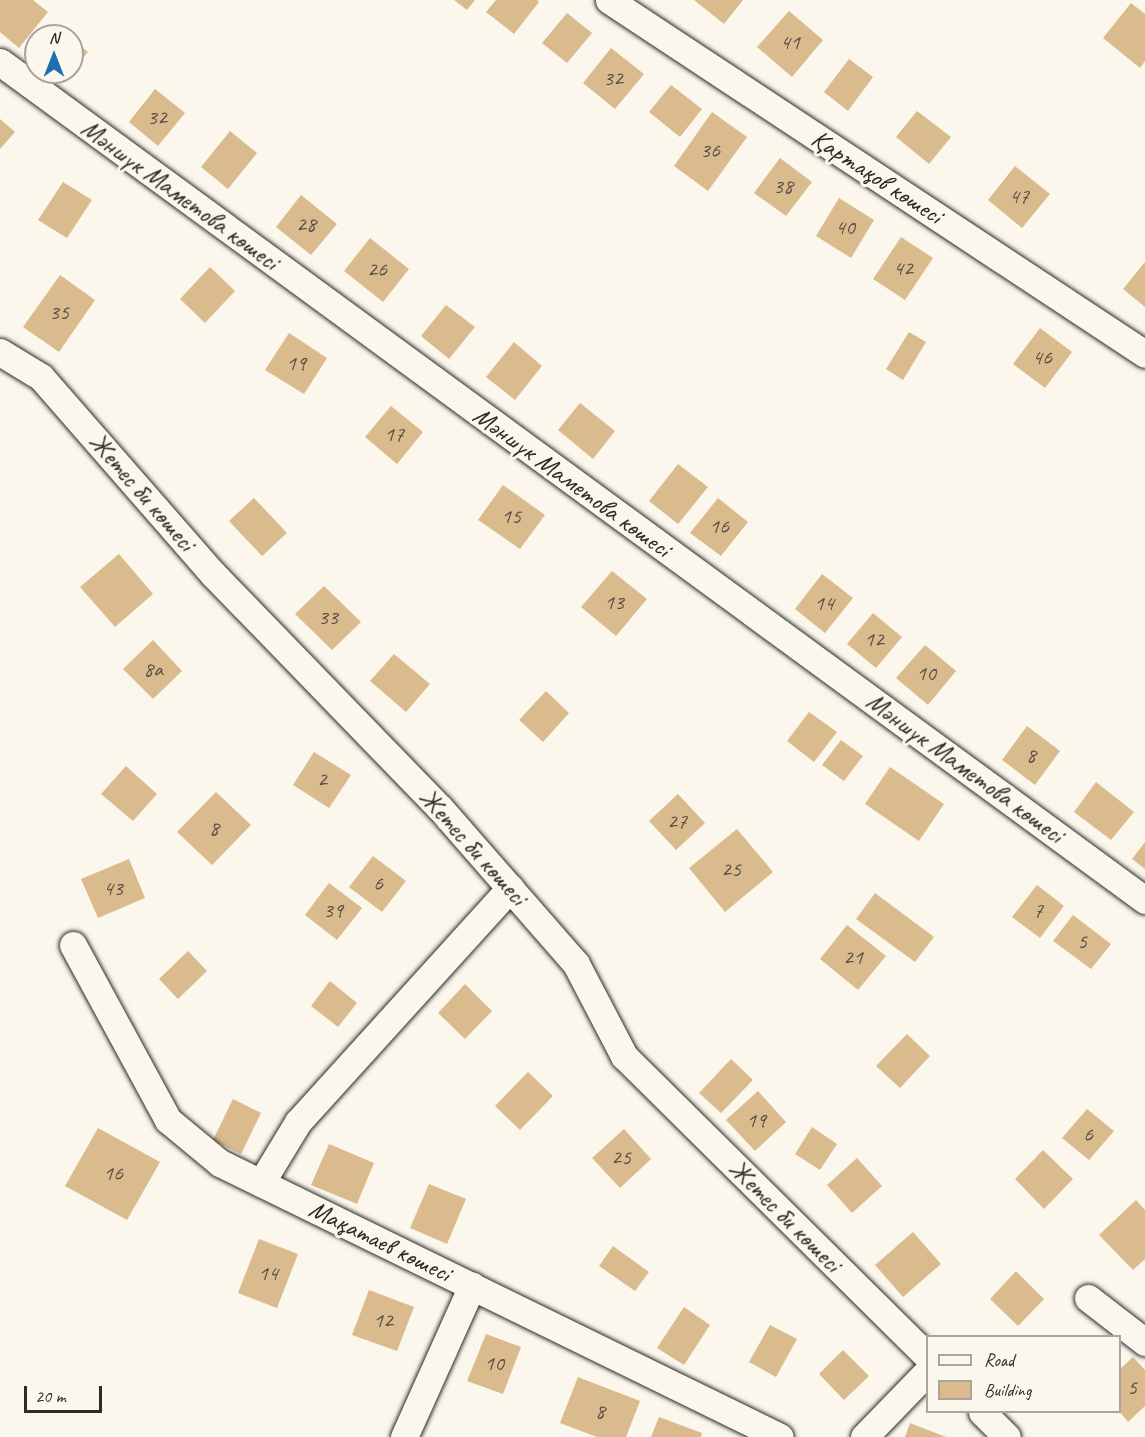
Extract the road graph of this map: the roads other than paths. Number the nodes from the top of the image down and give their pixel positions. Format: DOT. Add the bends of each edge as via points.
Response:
graph roads {
  1 [pos="609,0"];
  2 [pos="0,62"];
  3 [pos="0,352"];
  4 [pos="1145,354"];
  5 [pos="510,888"];
  6 [pos="1145,900"];
  7 [pos="73,945"];
  8 [pos="261,1183"];
  9 [pos="472,1286"];
  10 [pos="1088,1298"];
  11 [pos="1145,1342"];
  12 [pos="926,1357"];
  13 [pos="926,1372"];
  14 [pos="983,1413"];
  15 [pos="404,1437"];
  16 [pos="780,1437"];
  17 [pos="864,1437"];
  18 [pos="1007,1437"];
  1 -- 4 [label="street, Қартақов көшесі"];
  2 -- 6 [label="street, Мәншүк Маметова көшесі"];
  3 -- 5 [label="street, Жетес би көшесі" via="41,376 213,574 440,808"];
  5 -- 8 [label="street" via="298,1122"];
  5 -- 12 [label="street, Жетес би көшесі" via="576,964 624,1056"];
  7 -- 8 [label="street, Мақатаев көшесі" via="168,1120 220,1163"];
  8 -- 9 [label="street, Мақатаев көшесі"];
  9 -- 15 [label="street"];
  9 -- 16 [label="street, Мақатаев көшесі"];
  10 -- 11 [label="street"];
  13 -- 17 [label="street"];
  14 -- 18 [label="street"];
}
